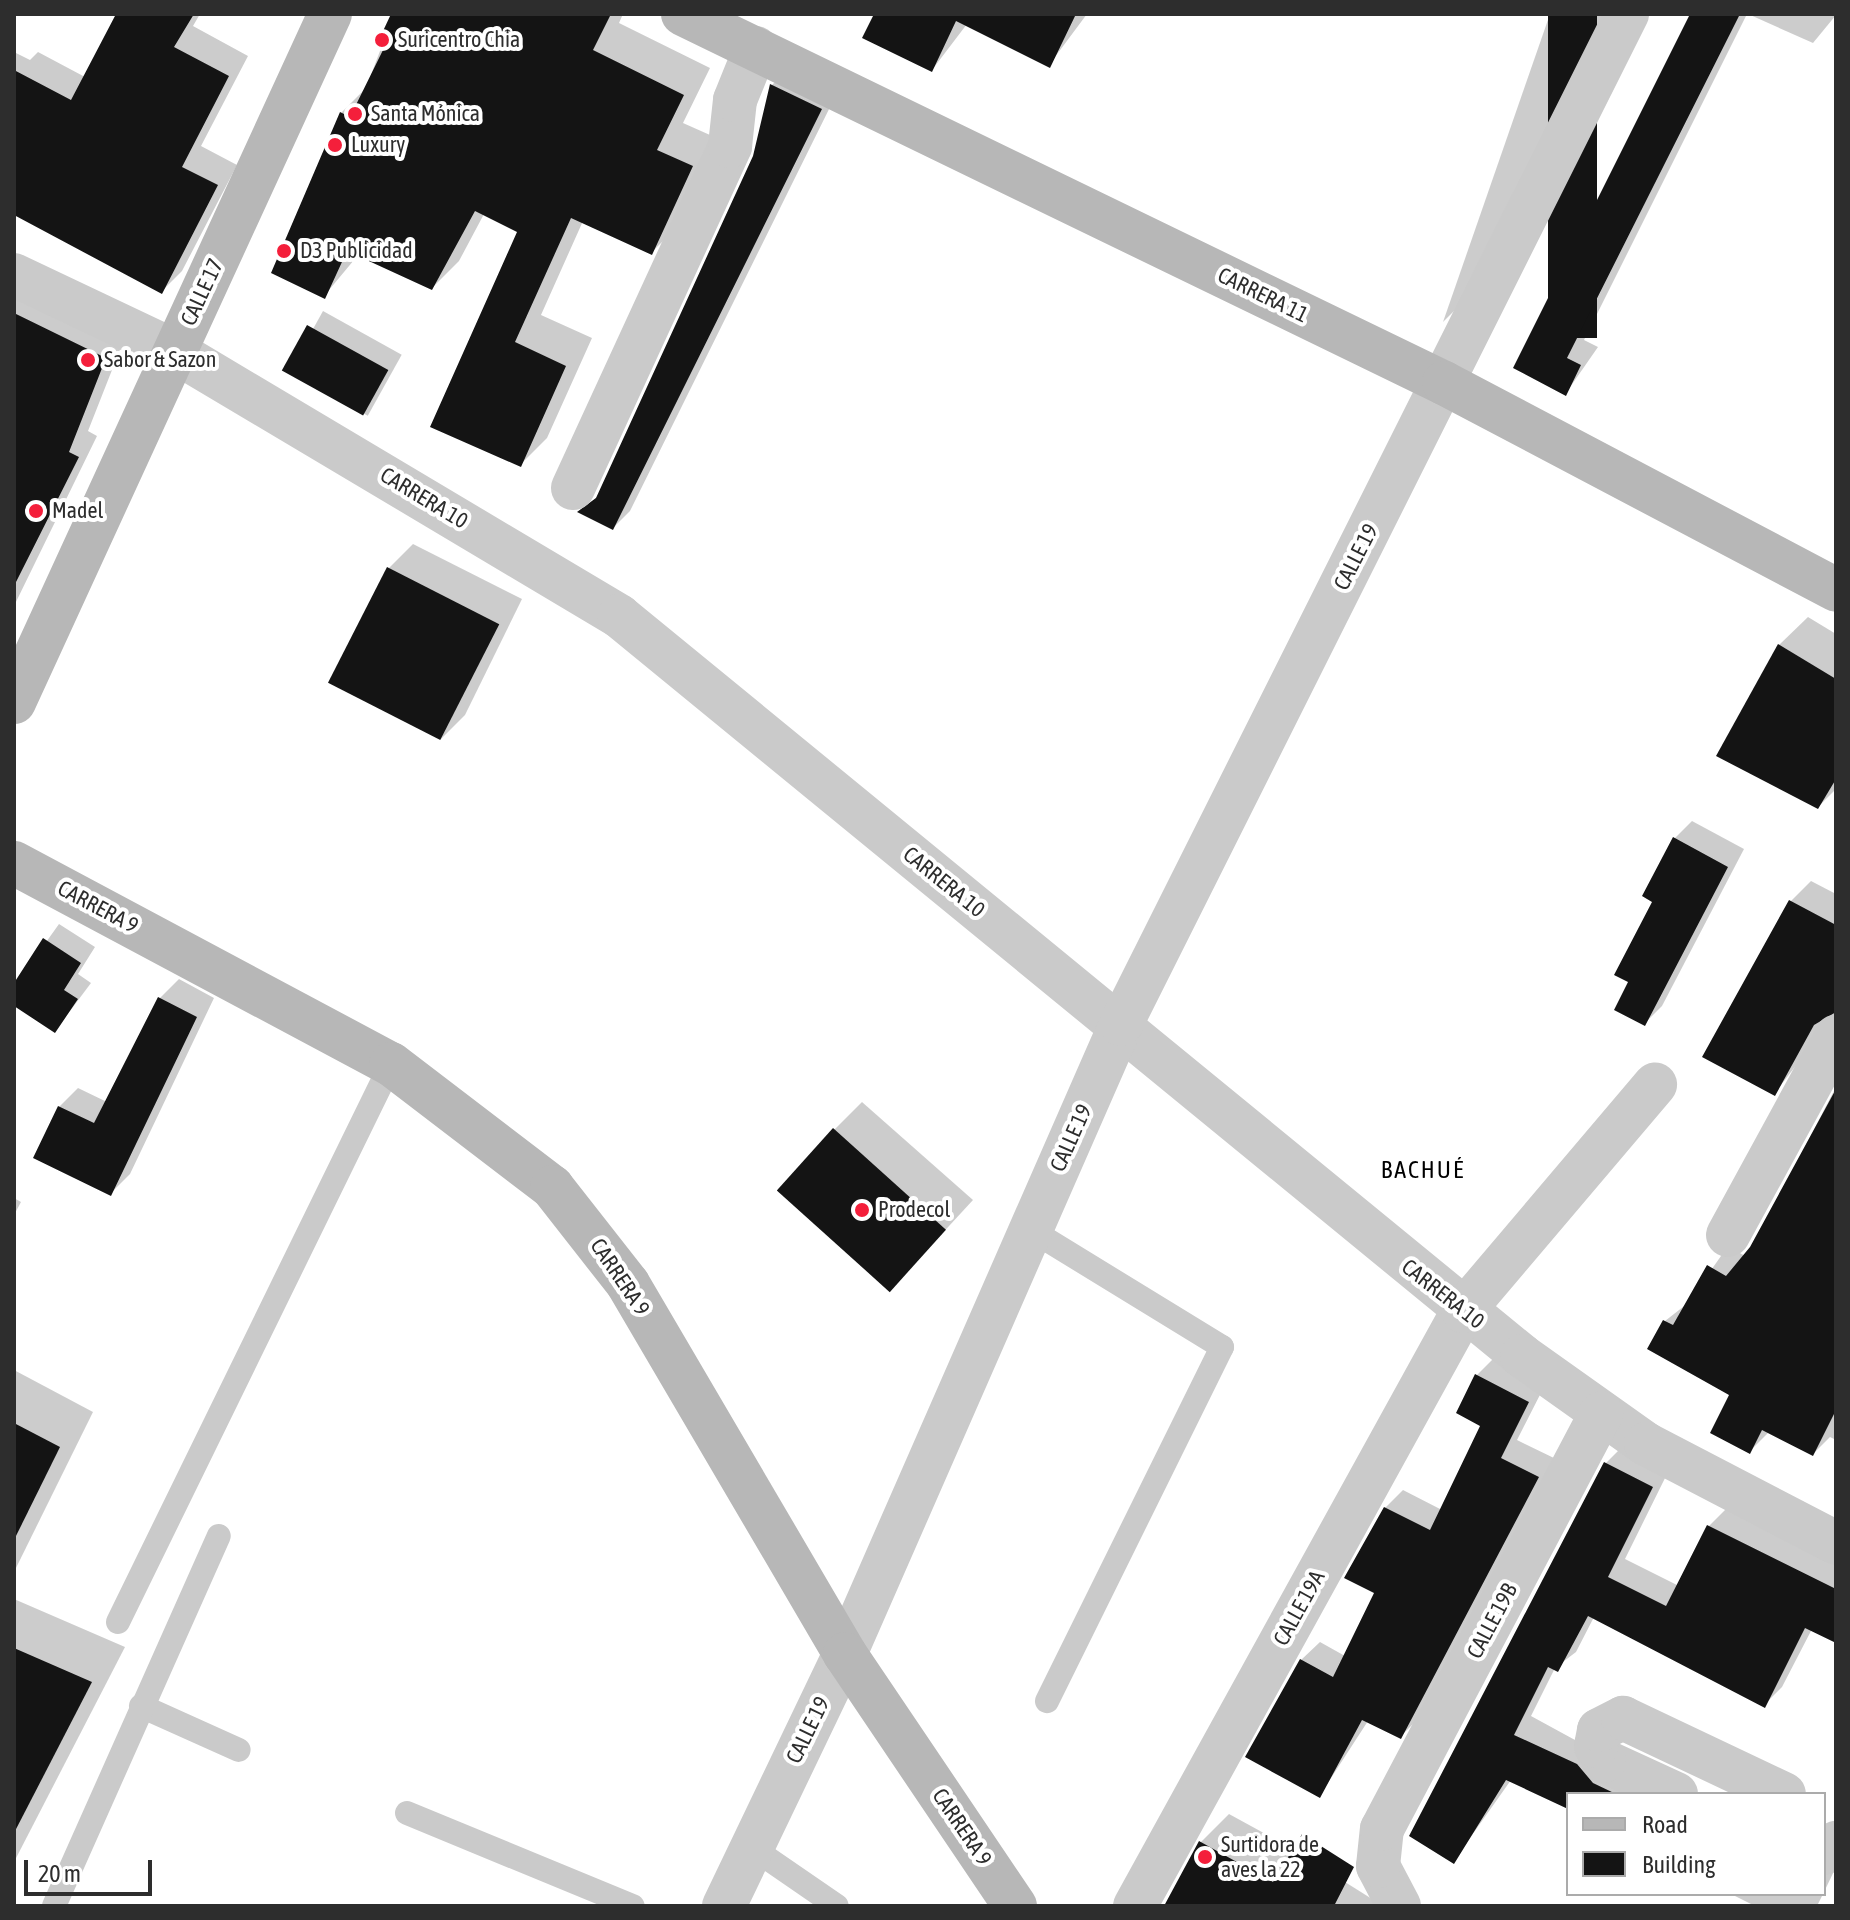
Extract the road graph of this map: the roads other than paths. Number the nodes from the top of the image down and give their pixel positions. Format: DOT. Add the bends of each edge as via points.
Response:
graph roads {
  1 [pos="330,14"];
  2 [pos="683,14"];
  3 [pos="1627,14"];
  4 [pos="756,48"];
  5 [pos="14,275"];
  6 [pos="174,351"];
  7 [pos="1444,383"];
  8 [pos="573,488"];
  9 [pos="1836,590"];
  10 [pos="14,702"];
  11 [pos="14,863"];
  12 [pos="1121,1024"];
  13 [pos="1836,1037"];
  14 [pos="391,1064"];
  15 [pos="1655,1085"];
  16 [pos="1031,1230"];
  17 [pos="1728,1235"];
  18 [pos="1463,1311"];
  19 [pos="1601,1413"];
  20 [pos="219,1536"];
  21 [pos="1836,1543"];
  22 [pos="118,1622"];
  23 [pos="845,1654"];
  24 [pos="1047,1701"];
  25 [pos="141,1706"];
  26 [pos="239,1750"];
  27 [pos="1672,1792"];
  28 [pos="1780,1792"];
  29 [pos="407,1813"];
  30 [pos="751,1847"];
  31 [pos="54,1906"];
  32 [pos="633,1906"];
  33 [pos="724,1906"];
  34 [pos="837,1906"];
  35 [pos="1015,1906"];
  36 [pos="1135,1906"];
  37 [pos="1399,1906"];
  1 -- 6 [label="main road, CALLE 17"];
  2 -- 4 [label="main road, CARRERA 11"];
  3 -- 7 [label="street, CALLE 19"];
  4 -- 7 [label="main road, CARRERA 11"];
  4 -- 8 [label="street" via="735,100 730,146"];
  5 -- 6 [label="street, CARRERA 10"];
  6 -- 10 [label="main road, CALLE 17"];
  6 -- 12 [label="street, CARRERA 10" via="619,616"];
  7 -- 9 [label="main road, CARRERA 11"];
  7 -- 12 [label="street, CALLE 19"];
  11 -- 14 [label="main road, CARRERA 9"];
  12 -- 16 [label="street, CALLE 19"];
  12 -- 18 [label="street, CARRERA 10"];
  13 -- 17 [label="street"];
  14 -- 22 [label="lane"];
  14 -- 23 [label="main road, CARRERA 9" via="510,1149 588,1230"];
  15 -- 18 [label="street, CALLE 19A"];
  16 -- 23 [label="street, CALLE 19"];
  16 -- 24 [label="lane" via="1222,1347"];
  18 -- 19 [label="street, CARRERA 10"];
  18 -- 36 [label="street, CALLE 19A"];
  19 -- 21 [label="street, CARRERA 10"];
  19 -- 37 [label="street, CALLE 19B" via="1382,1829 1378,1866"];
  20 -- 25 [label="lane"];
  23 -- 30 [label="street, CALLE 19"];
  23 -- 35 [label="main road, CARRERA 9"];
  25 -- 26 [label="lane"];
  25 -- 31 [label="lane"];
  27 -- 28 [label="street" via="1604,1761 1596,1746 1599,1730 1623,1718"];
  29 -- 32 [label="lane"];
  30 -- 33 [label="street, CALLE 19"];
  30 -- 34 [label="lane"];
}
